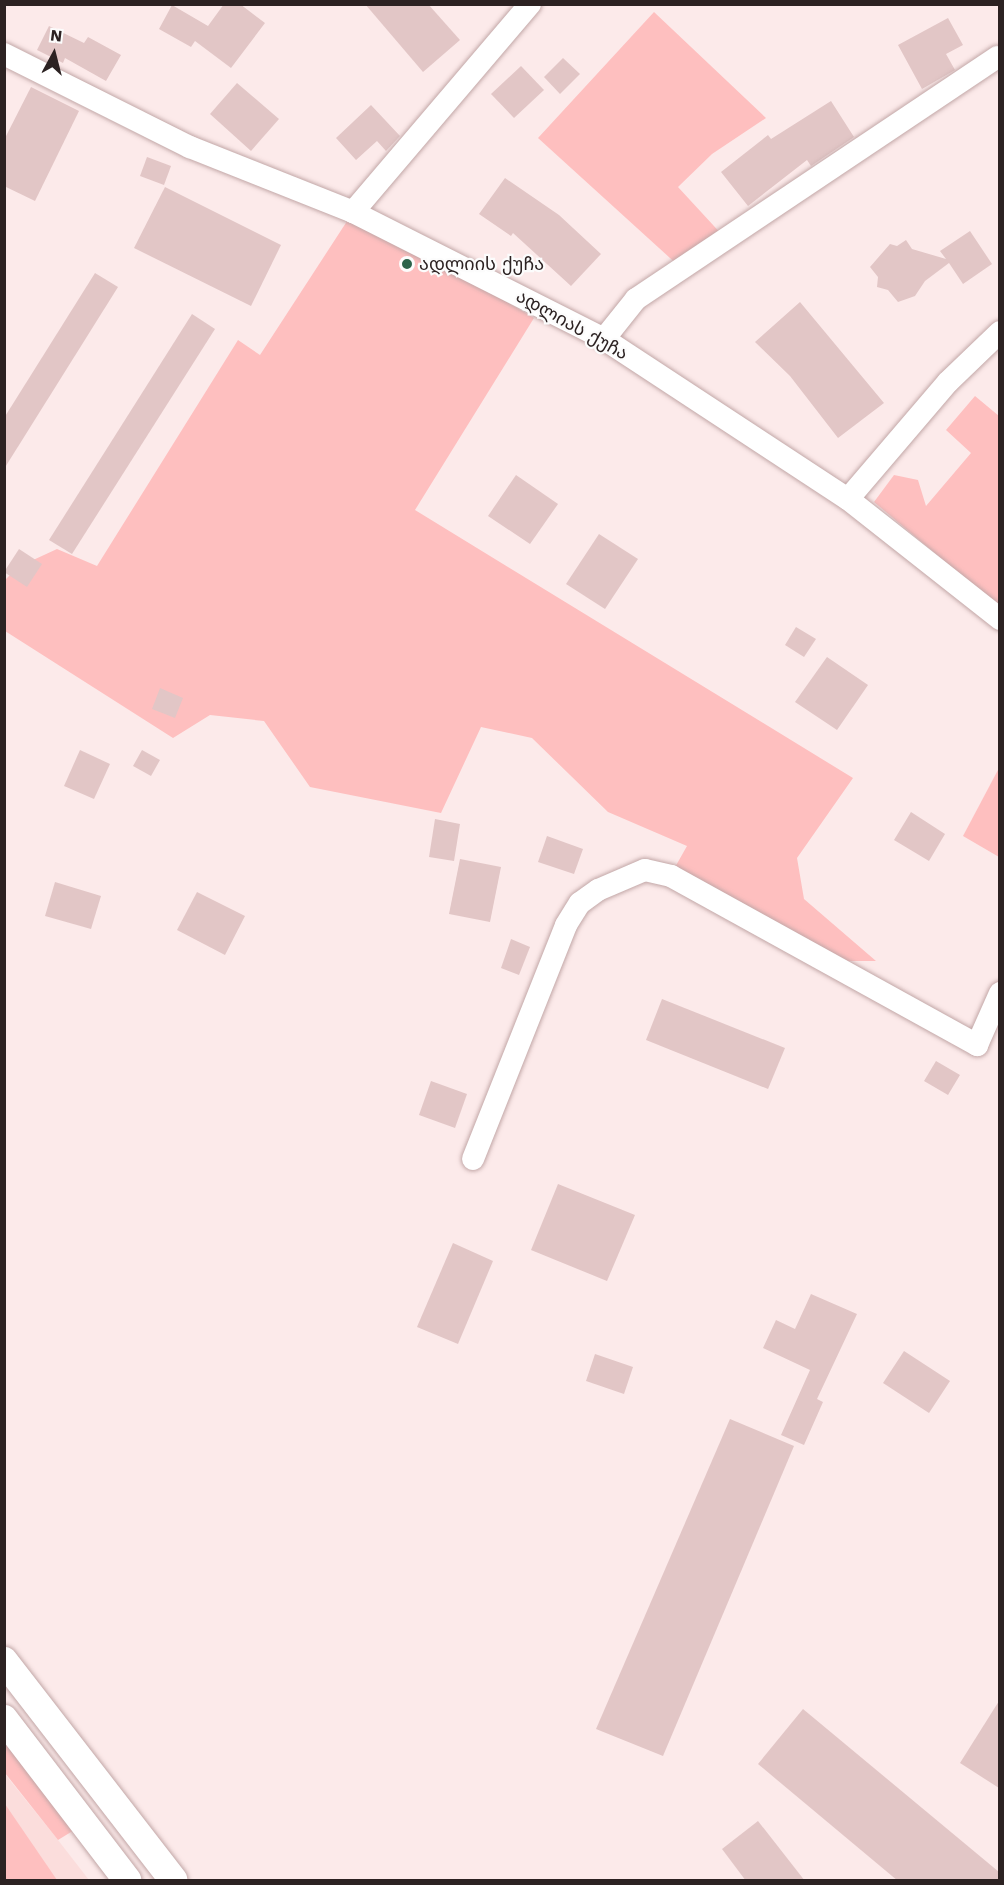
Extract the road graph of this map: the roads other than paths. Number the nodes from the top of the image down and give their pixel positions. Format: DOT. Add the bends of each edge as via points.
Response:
graph roads {
  1 [pos="530,4"];
  2 [pos="4,54"];
  3 [pos="998,57"];
  4 [pos="353,212"];
  5 [pos="999,332"];
  6 [pos="604,339"];
  7 [pos="848,499"];
  8 [pos="999,620"];
  9 [pos="999,993"];
  10 [pos="473,1159"];
  11 [pos="4,1660"];
  12 [pos="4,1719"];
  13 [pos="127,1881"];
  14 [pos="173,1881"];
  1 -- 4 [label="street"];
  2 -- 4 [label="street, ადლიას ქუჩა" via="190,147"];
  3 -- 6 [label="street" via="636,299"];
  4 -- 6 [label="street, ადლიას ქუჩა"];
  5 -- 7 [label="street" via="948,382"];
  6 -- 7 [label="street, ადლიას ქუჩა"];
  7 -- 8 [label="street, ადლიას ქუჩა"];
  9 -- 10 [label="street" via="977,1045 671,876 645,870 598,890 580,903 566,925"];
  11 -- 14 [label="main road"];
  12 -- 13 [label="main road"];
}
